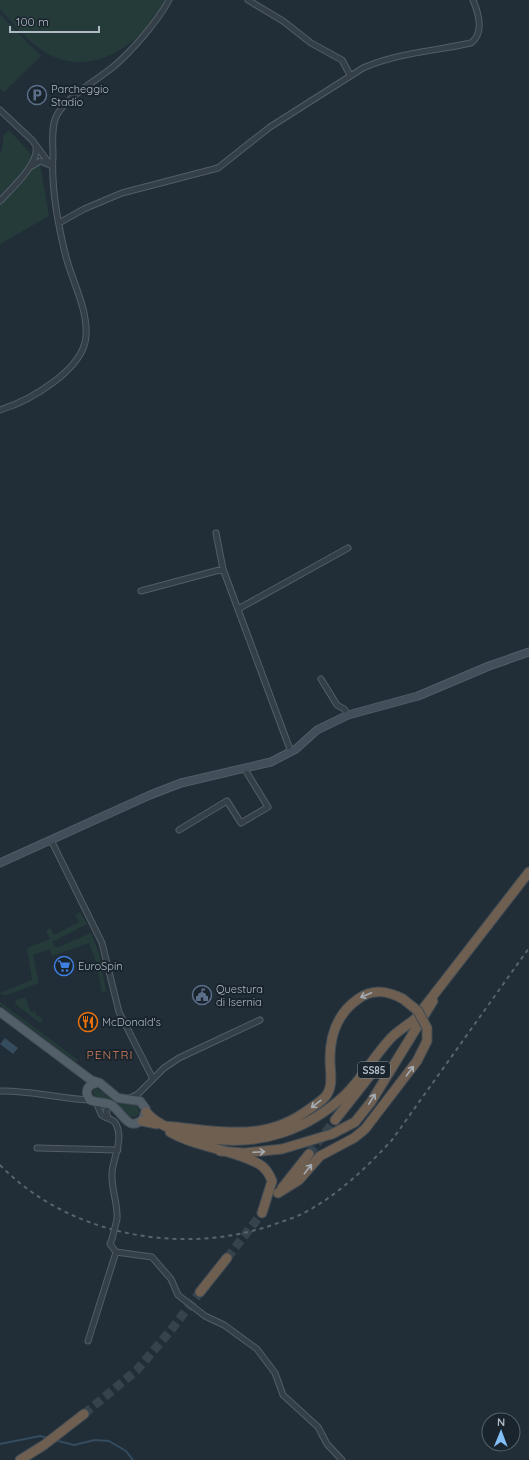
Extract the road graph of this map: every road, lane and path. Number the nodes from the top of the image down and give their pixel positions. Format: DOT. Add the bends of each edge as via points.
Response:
graph roads {
  1 [pos="169,0"];
  2 [pos="248,0"];
  3 [pos="473,0"];
  4 [pos="350,75"];
  5 [pos="0,110"];
  6 [pos="35,145"];
  7 [pos="36,157"];
  8 [pos="42,158"];
  9 [pos="31,166"];
  10 [pos="52,167"];
  11 [pos="0,201"];
  12 [pos="59,223"];
  13 [pos="0,410"];
  14 [pos="216,533"];
  15 [pos="348,548"];
  16 [pos="223,569"];
  17 [pos="140,591"];
  18 [pos="238,609"];
  19 [pos="529,652"];
  20 [pos="321,680"];
  21 [pos="348,715"];
  22 [pos="291,752"];
  23 [pos="244,768"];
  24 [pos="179,830"];
  25 [pos="50,840"];
  26 [pos="0,863"];
  27 [pos="529,866"];
  28 [pos="529,872"];
  29 [pos="529,881"];
  30 [pos="509,897"];
  31 [pos="491,921"];
  32 [pos="442,984"];
  33 [pos="0,1012"];
  34 [pos="260,1020"];
  35 [pos="414,1020"];
  36 [pos="153,1079"];
  37 [pos="143,1090"];
  38 [pos="0,1091"];
  39 [pos="91,1093"];
  40 [pos="130,1098"];
  41 [pos="76,1100"];
  42 [pos="111,1105"];
  43 [pos="144,1112"];
  44 [pos="108,1118"];
  45 [pos="335,1120"];
  46 [pos="165,1126"];
  47 [pos="37,1148"];
  48 [pos="118,1150"];
  49 [pos="220,1151"];
  50 [pos="309,1154"];
  51 [pos="278,1193"];
  52 [pos="116,1252"];
  53 [pos="227,1258"];
  54 [pos="200,1292"];
  55 [pos="88,1341"];
  56 [pos="84,1414"];
  57 [pos="20,1460"];
  58 [pos="342,1460"];
  1 -- 10 [label="street" via="155,22 114,66 60,110 54,125"];
  2 -- 4 [label="street" via="283,21 311,43 342,60"];
  3 -- 4 [label="street" via="479,20 479,32 471,43 379,61"];
  4 -- 12 [label="street" via="270,127 218,168 122,193"];
  5 -- 6 [label="street"];
  6 -- 7 [label="street"];
  6 -- 8 [label="street"];
  7 -- 8 [label="street"];
  7 -- 9 [label="street"];
  8 -- 9 [label="street"];
  8 -- 10 [label="street"];
  9 -- 11 [label="street"];
  10 -- 12 [label="street"];
  12 -- 13 [label="street" via="66,257 85,320 86,338 81,353 65,372 46,388 28,399"];
  14 -- 16 [label="street"];
  15 -- 18 [label="street"];
  16 -- 17 [label="street"];
  16 -- 18 [label="street"];
  18 -- 22 [label="street"];
  19 -- 21 [label="street" via="418,696"];
  20 -- 21 [label="street" via="337,705"];
  21 -- 22 [label="street" via="317,730"];
  22 -- 23 [label="street" via="271,762"];
  23 -- 24 [label="street" via="268,807 241,823 227,801"];
  23 -- 25 [label="street" via="162,790"];
  25 -- 26 [label="street"];
  25 -- 36 [label="street" via="99,935 119,1012"];
  27 -- 30 [label="highway"];
  28 -- 30 [label="highway"];
  29 -- 31 [label="highway" via="503,914"];
  30 -- 31 [label="highway"];
  31 -- 32 [label="highway"];
  32 -- 35 [label="highway, SS85"];
  49 -- 32 [label="highway, one-way" via="244,1153 282,1149 332,1134 356,1122 429,1011"];
  33 -- 39 [label="main road" via="84,1074"];
  34 -- 36 [label="street" via="179,1058"];
  35 -- 45 [label="highway, SS85"];
  35 -- 46 [label="highway" via="394,1036 346,1094 310,1122 292,1130 256,1139 225,1140 197,1137"];
  36 -- 37 [label="street"];
  37 -- 40 [label="street"];
  37 -- 43 [label="street"];
  38 -- 41 [label="street"];
  39 -- 40 [label="main road" via="100,1083 118,1098"];
  39 -- 41 [label="street"];
  39 -- 41 [label="street"];
  39 -- 42 [label="main road"];
  39 -- 44 [label="street" via="101,1114"];
  40 -- 43 [label="main road"];
  42 -- 43 [label="main road" via="131,1124"];
  42 -- 44 [label="street" via="106,1111"];
  43 -- 46 [label="highway"];
  43 -- 49 [label="highway" via="156,1124 181,1138"];
  44 -- 48 [label="street" via="117,1125"];
  51 -- 46 [label="highway, one-way, bridge" via="299,1180 320,1156 354,1138 365,1128 417,1061 427,1041 427,1028 418,1012 403,999 385,991 371,992 350,1005 340,1017 332,1040 331,1086 326,1097 287,1123 262,1131 243,1133"];
  47 -- 48 [label="street"];
  48 -- 52 [label="street, bridge" via="112,1180 117,1219 110,1244"];
  49 -- 51 [label="highway" via="259,1164 270,1175 271,1188 262,1213"];
  50 -- 51 [label="highway"];
  52 -- 55 [label="street"];
  52 -- 58 [label="street" via="152,1257 171,1279 178,1295 205,1316 224,1325 257,1349 275,1373 283,1395 318,1427 327,1444"];
  53 -- 54 [label="highway"];
  56 -- 57 [label="highway"];
}
